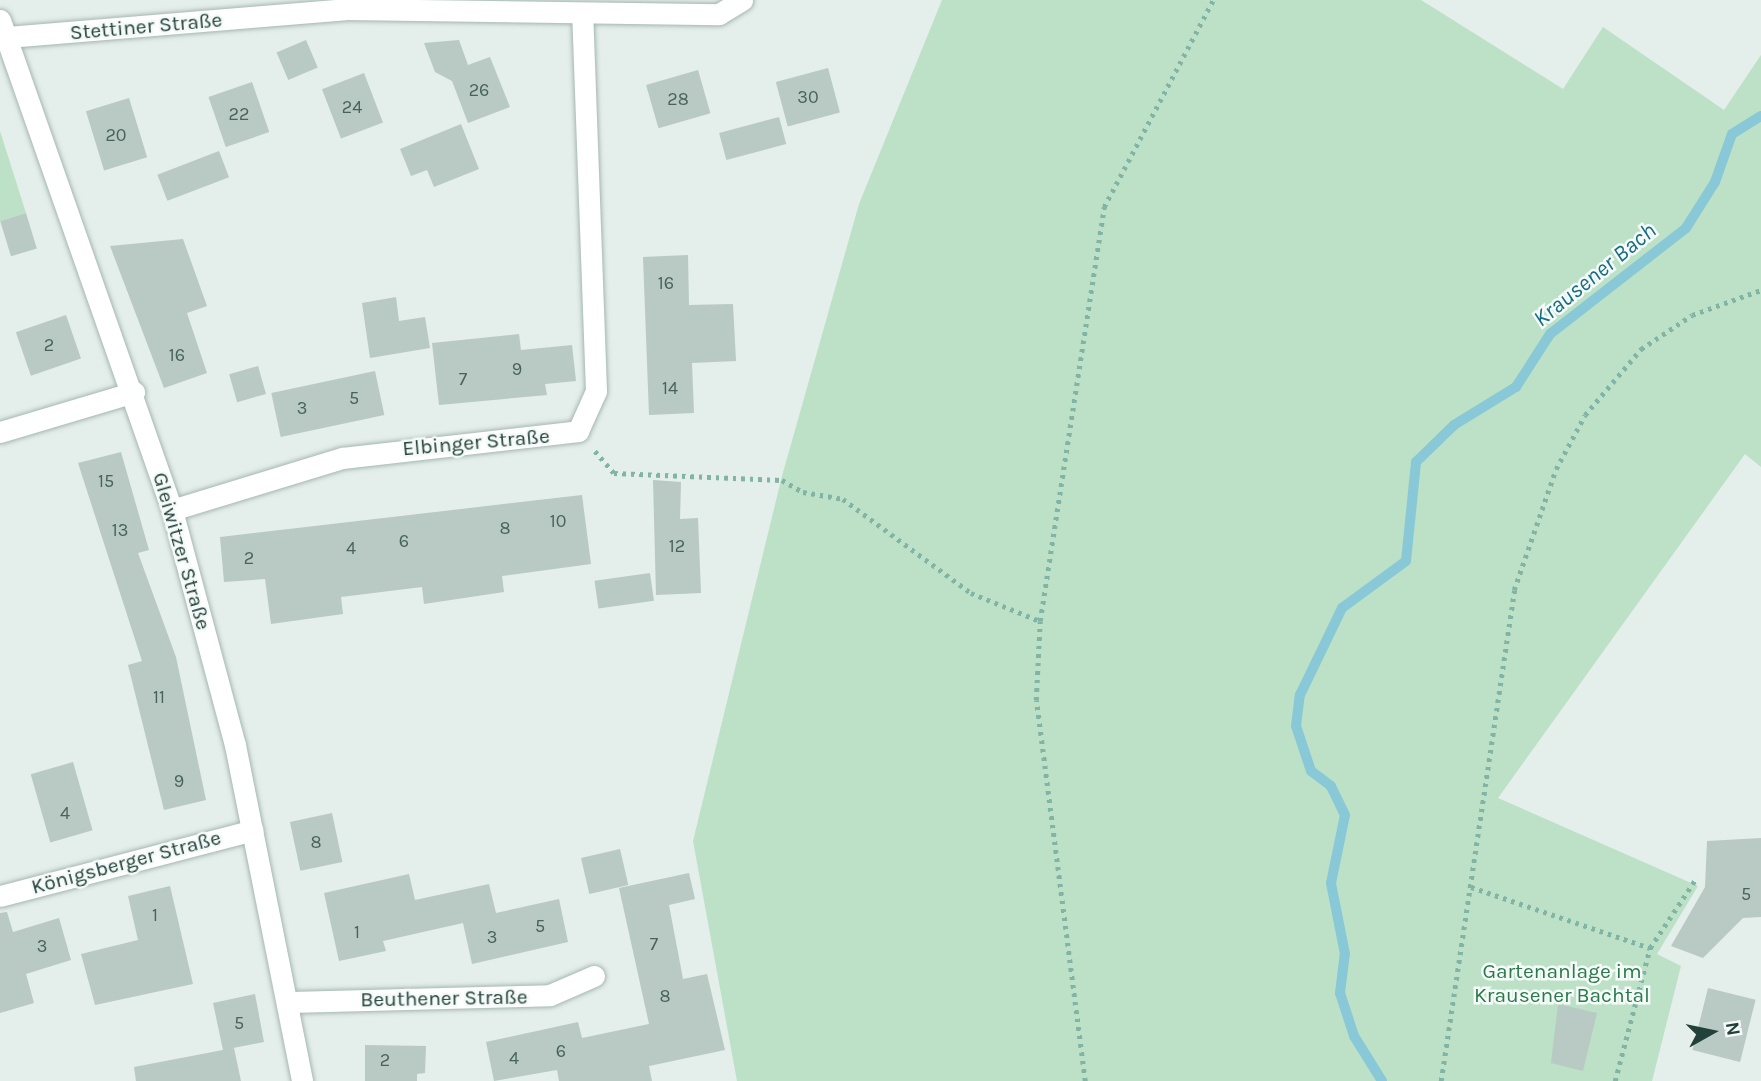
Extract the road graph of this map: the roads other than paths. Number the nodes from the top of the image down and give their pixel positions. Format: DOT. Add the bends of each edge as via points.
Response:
graph roads {
  1 [pos="742,0"];
  2 [pos="345,4"];
  3 [pos="582,15"];
  4 [pos="3,28"];
  5 [pos="134,393"];
  6 [pos="0,432"];
  7 [pos="172,510"];
  8 [pos="253,830"];
  9 [pos="0,896"];
  10 [pos="594,976"];
  11 [pos="290,1002"];
  12 [pos="302,1081"];
  1 -- 3 [label="street, Stettiner Straße" via="719,14"];
  2 -- 3 [label="street, Stettiner Straße"];
  2 -- 4 [label="street, Stettiner Straße"];
  3 -- 7 [label="street, Elbinger Straße" via="596,391 578,431 342,458"];
  4 -- 5 [label="street, Gleiwitzer Straße"];
  5 -- 6 [label="street"];
  5 -- 7 [label="street, Gleiwitzer Straße"];
  7 -- 8 [label="street, Gleiwitzer Straße"];
  8 -- 9 [label="street, Königsberger Straße"];
  8 -- 11 [label="street, Gleiwitzer Straße"];
  10 -- 11 [label="street, Beuthener Straße" via="550,995"];
  11 -- 12 [label="street, Gleiwitzer Straße"];
}
